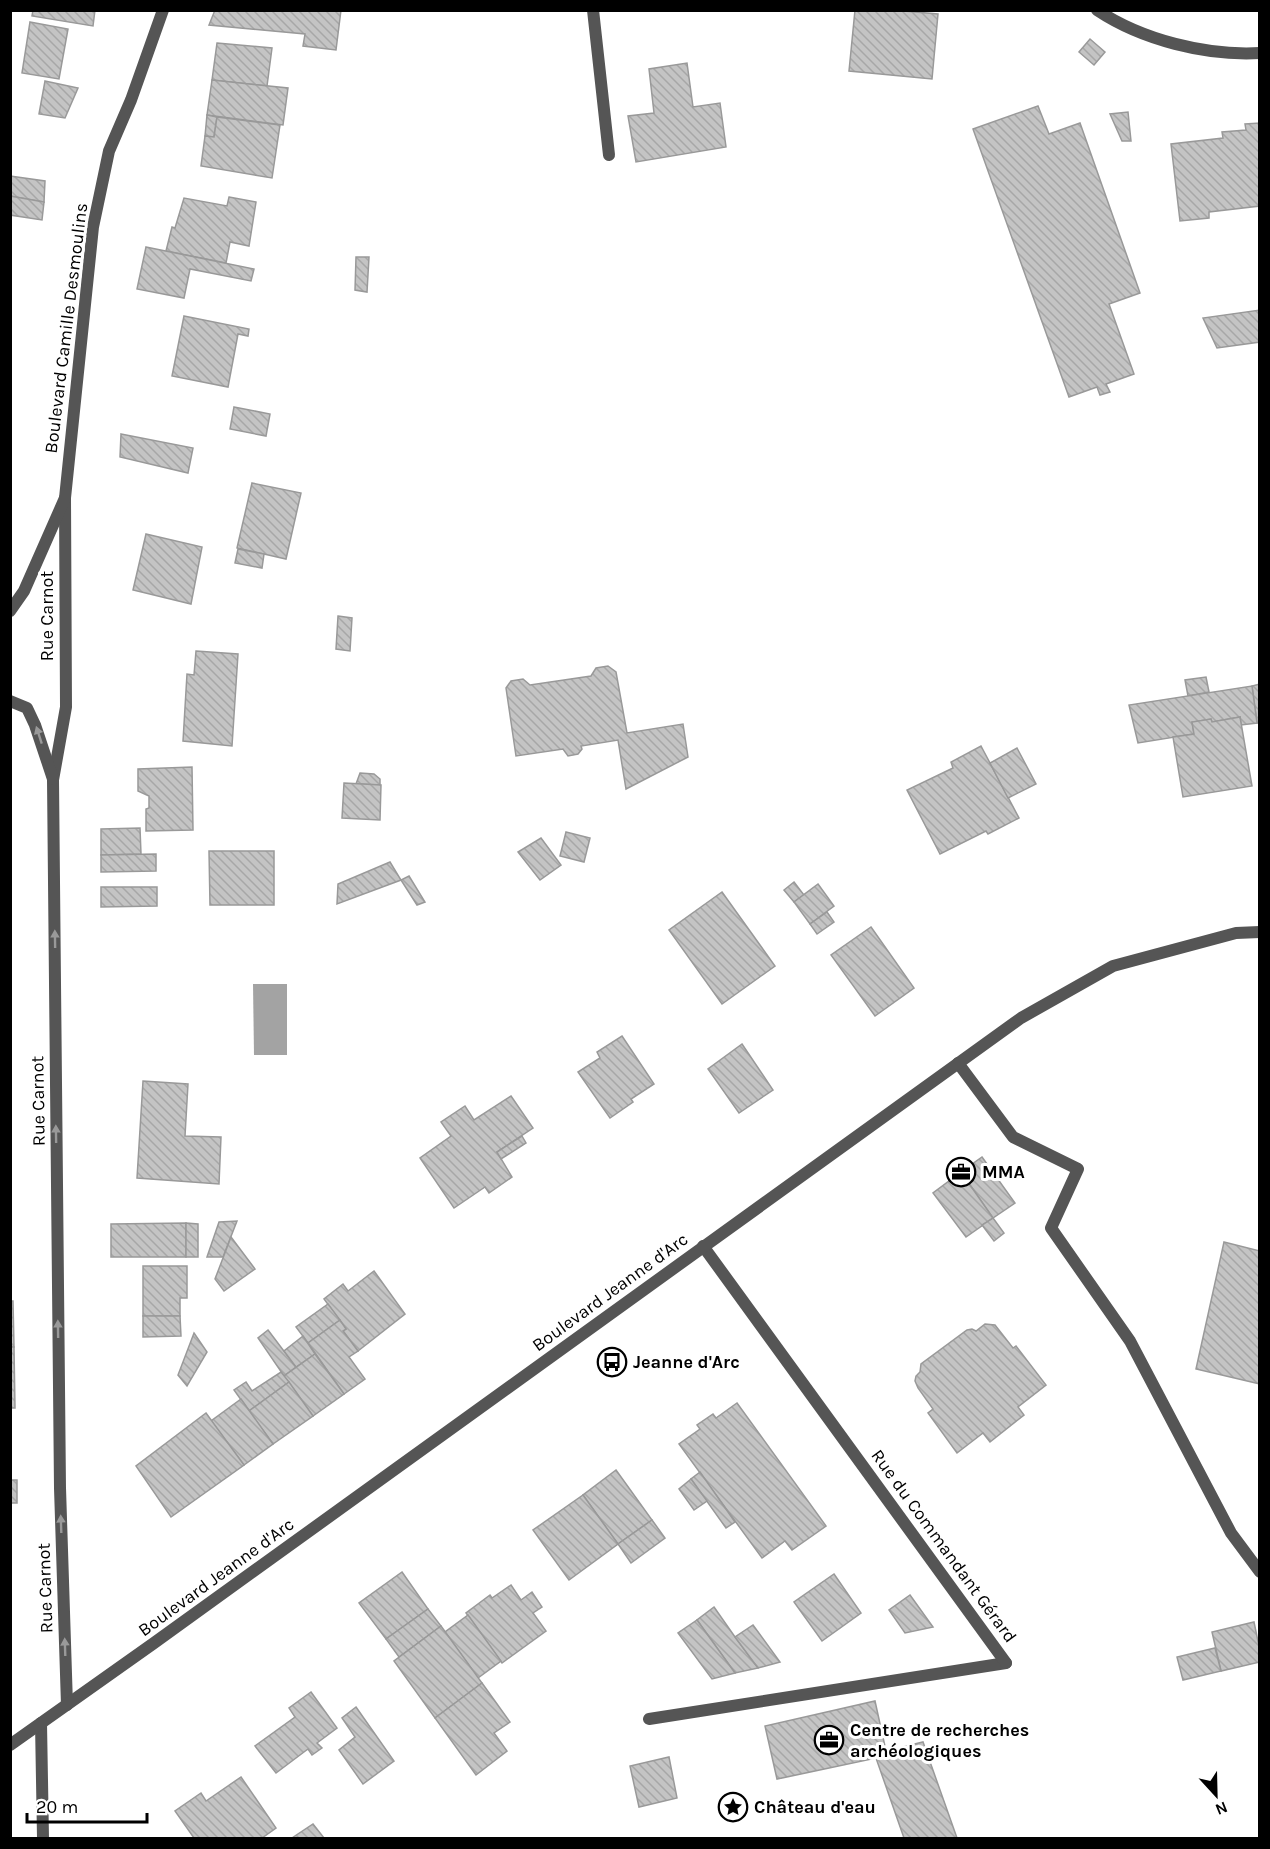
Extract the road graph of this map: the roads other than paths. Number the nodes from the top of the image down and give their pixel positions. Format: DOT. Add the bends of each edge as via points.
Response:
graph roads {
  1 [pos="163,10"];
  2 [pos="593,10"];
  3 [pos="1097,10"];
  4 [pos="1260,53"];
  5 [pos="609,155"];
  6 [pos="65,498"];
  7 [pos="10,611"];
  8 [pos="10,702"];
  9 [pos="53,780"];
  10 [pos="1260,932"];
  11 [pos="958,1063"];
  12 [pos="703,1246"];
  13 [pos="1260,1572"];
  14 [pos="67,1705"];
  15 [pos="649,1719"];
  16 [pos="41,1723"];
  17 [pos="10,1744"];
  18 [pos="43,1839"];
  1 -- 6 [label="street, Boulevard Camille Desmoulins" via="109,151 93,227"];
  2 -- 5 [label="street"];
  3 -- 4 [label="street" via="1116,23 1166,42 1239,54"];
  6 -- 7 [label="street, Boulevard Camille Desmoulins" via="24,591"];
  6 -- 9 [label="street, Rue Carnot" via="66,707"];
  9 -- 8 [label="street, one-way" via="27,708"];
  14 -- 9 [label="street, Rue Carnot, one-way" via="60,1488"];
  10 -- 11 [label="street, Boulevard Jeanne d'Arc" via="1236,933 1113,966 1021,1018"];
  11 -- 12 [label="street, Boulevard Jeanne d'Arc"];
  11 -- 13 [label="street" via="1013,1137 1078,1169 1051,1228 1130,1341 1231,1533"];
  12 -- 14 [label="street, Boulevard Jeanne d'Arc"];
  12 -- 15 [label="street, Rue du Commandant Gérard" via="1006,1663"];
  14 -- 16 [label="street, Boulevard Jeanne d'Arc"];
  16 -- 17 [label="street, Boulevard Jeanne d'Arc"];
  16 -- 18 [label="street"];
}
